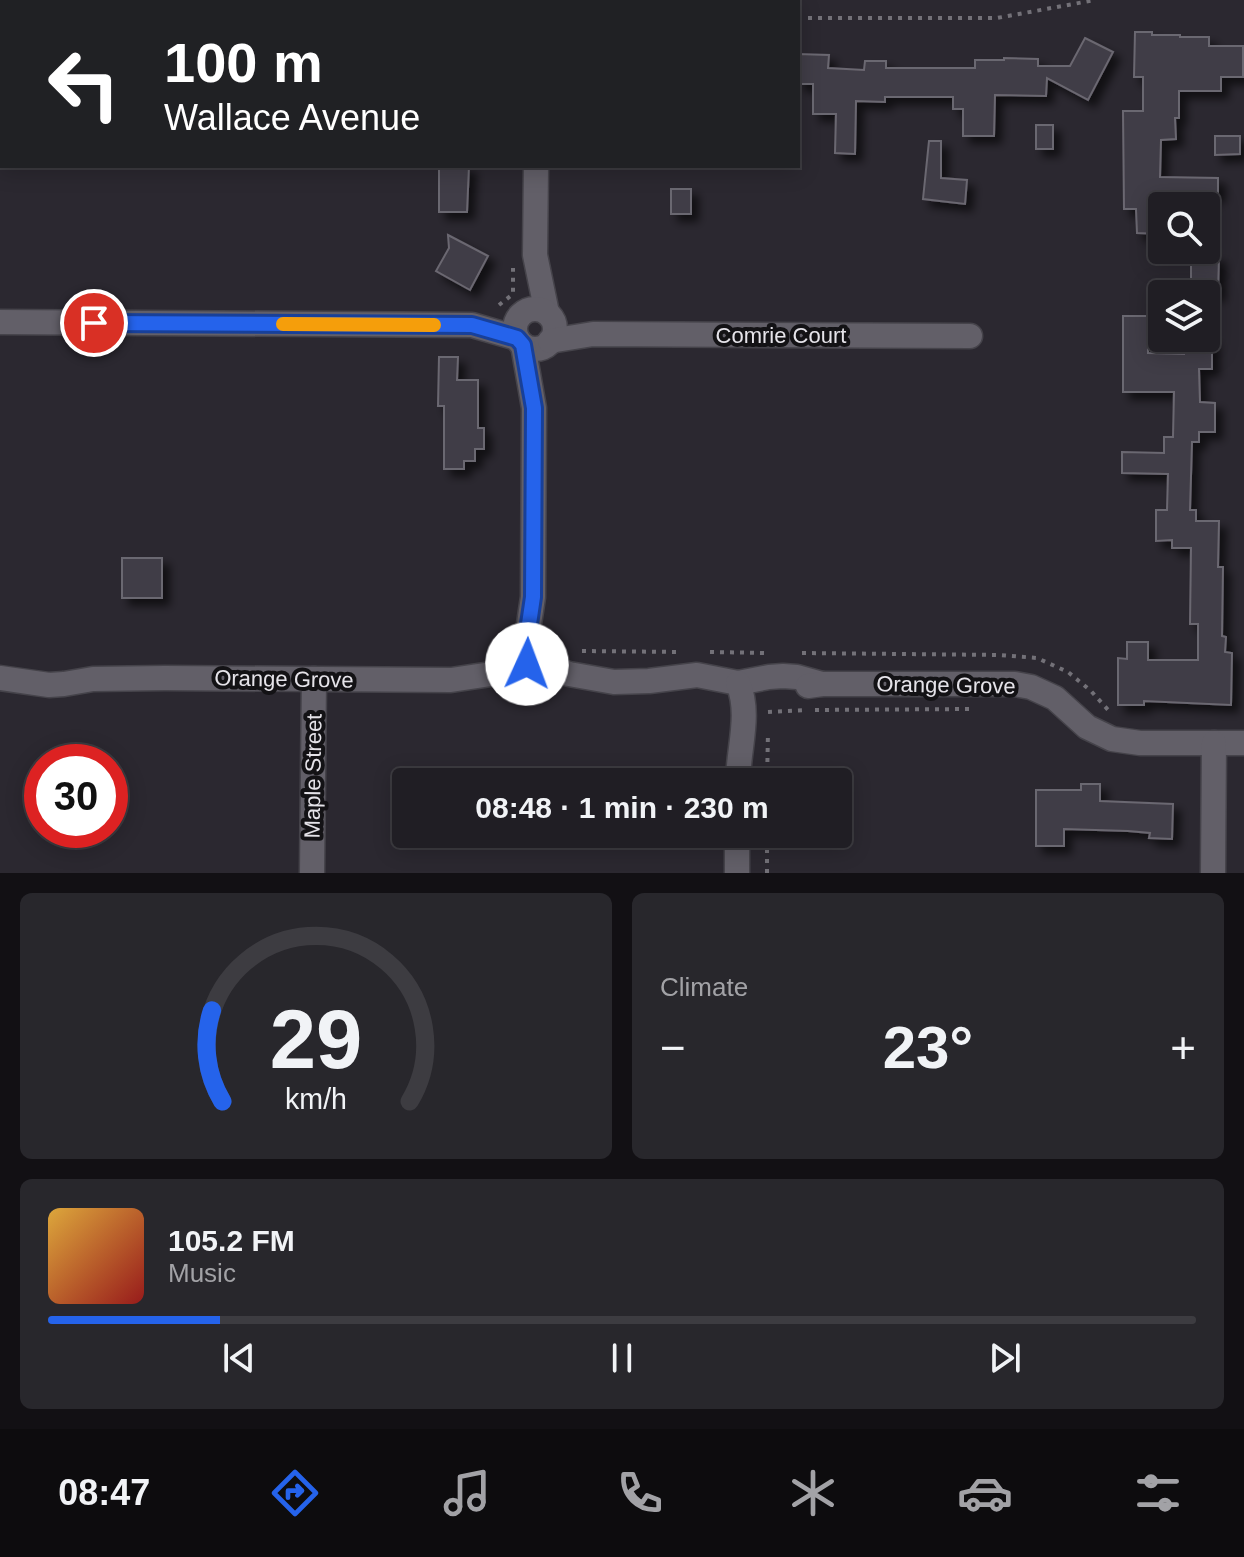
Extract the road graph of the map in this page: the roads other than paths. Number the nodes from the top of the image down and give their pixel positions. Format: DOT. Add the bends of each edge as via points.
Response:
graph roads {
  1 [pos="536,168"];
  2 [pos="535,255"];
  3 [pos="0,322"];
  4 [pos="520,328"];
  5 [pos="550,330"];
  6 [pos="970,336"];
  7 [pos="534,408"];
  8 [pos="533,669"];
  9 [pos="0,677"];
  10 [pos="314,679"];
  11 [pos="738,692"];
  12 [pos="1214,743"];
  13 [pos="1244,743"];
  14 [pos="737,768"];
  15 [pos="737,848"];
  16 [pos="312,873"];
  17 [pos="737,873"];
  18 [pos="1213,873"];
  1 -- 2 [label="street"];
  2 -- 4 [label="street"];
  2 -- 5 [label="street"];
  3 -- 4 [label="street"];
  4 -- 5 [label="street" via="535,348"];
  4 -- 5 [label="street" via="534,309"];
  4 -- 7 [label="street"];
  5 -- 6 [label="street, Comrie Court"];
  5 -- 7 [label="street"];
  7 -- 8 [label="street" via="533,597 540,652"];
  8 -- 10 [label="street, Orange Grove" via="492,687 451,680"];
  8 -- 11 [label="street, Orange Grove" via="574,687 697,675"];
  9 -- 10 [label="street, Orange Grove" via="49,685 93,679"];
  10 -- 16 [label="street, Maple Street"];
  11 -- 12 [label="street, Orange Grove" via="783,676 822,684 1015,684 1055,698 1087,727 1112,739"];
  11 -- 14 [label="street" via="731,710"];
  12 -- 13 [label="street, Orange Grove"];
  12 -- 18 [label="street"];
  15 -- 17 [label="street"];
}
